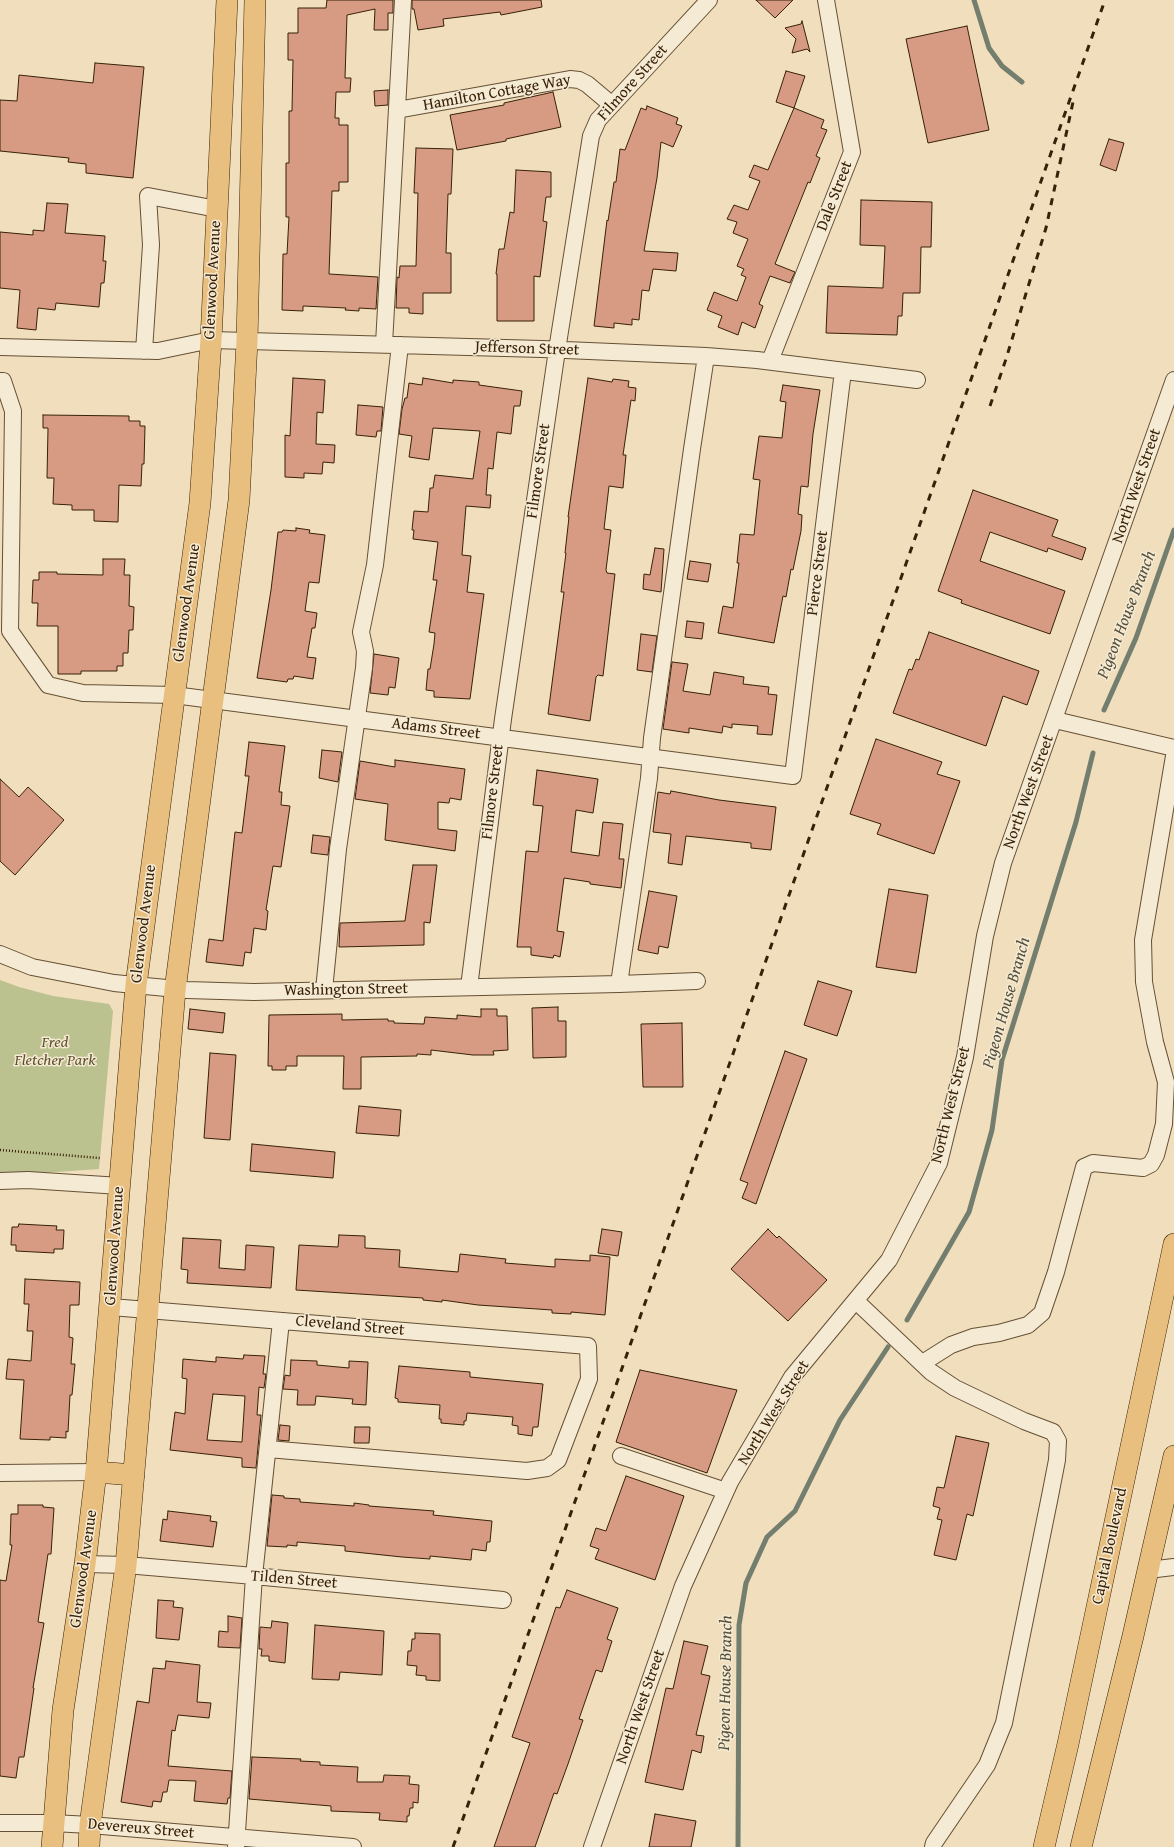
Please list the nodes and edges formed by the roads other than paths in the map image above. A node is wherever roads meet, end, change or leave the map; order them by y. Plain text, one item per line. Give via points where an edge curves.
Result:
1 (227, 0) edge
2 (255, 0) edge
3 (403, 0) edge
4 (709, 0) edge
5 (826, 0) edge
6 (612, 105) junction
7 (397, 110) junction
8 (217, 209) junction
9 (211, 340) junction
10 (247, 341) junction
11 (384, 344) junction
12 (400, 345) junction
13 (0, 347) edge
14 (557, 350) junction
15 (144, 351) junction
16 (706, 356) junction
17 (770, 362) junction
18 (843, 370) junction
19 (916, 380) dead end
20 (1174, 380) edge
21 (0, 381) edge
22 (174, 695) junction
23 (212, 701) junction
24 (355, 720) junction
25 (1055, 720) junction
26 (501, 737) junction
27 (1174, 748) edge
28 (650, 756) junction
29 (1174, 756) edge
30 (793, 776) joint
31 (0, 954) edge
32 (697, 981) dead end
33 (619, 984) junction
34 (136, 985) junction
35 (469, 987) junction
36 (175, 990) junction
37 (324, 990) junction
38 (0, 1181) edge
39 (120, 1186) junction
40 (1174, 1244) edge
41 (856, 1301) junction
42 (111, 1308) junction
43 (148, 1310) junction
44 (281, 1321) junction
45 (924, 1362) junction
46 (268, 1449) junction
47 (621, 1456) dead end
48 (1174, 1456) edge
49 (0, 1472) edge
50 (96, 1472) junction
51 (134, 1475) junction
52 (726, 1491) junction
53 (85, 1564) junction
54 (126, 1565) junction
55 (1174, 1567) edge
56 (1148, 1570) junction
57 (254, 1576) junction
58 (503, 1600) dead end
59 (1117, 1702) junction
60 (53, 1822) junction
61 (0, 1823) edge
62 (90, 1825) junction
63 (236, 1842) edge
64 (52, 1847) edge
65 (89, 1847) edge
66 (353, 1847) edge
67 (592, 1847) edge
68 (933, 1847) edge
69 (1044, 1847) edge
70 (1081, 1847) edge
71 (1096, 1847) edge

1 - 8 main road, Glenwood Avenue
2 - 10 main road
3 - 7 street
4 - 6 street, Filmore Street
5 - 17 street, Dale Street via 852,152
6 - 7 street, Hamilton Cottage Way via 587,84 570,79
6 - 14 street, Filmore Street via 598,120 591,136
7 - 11 street
8 - 9 main road, Glenwood Avenue
8 - 15 street via 148,196 152,245
9 - 10 street, Jefferson Street
9 - 15 street, Jefferson Street via 158,351
9 - 22 main road, Glenwood Avenue via 200,503
10 - 11 street, Jefferson Street
10 - 23 main road via 239,500
11 - 12 street, Jefferson Street
12 - 14 street, Jefferson Street
12 - 24 street via 375,565 361,632 365,651
13 - 15 street, Jefferson Street
14 - 16 street, Jefferson Street
14 - 26 street, Filmore Street
16 - 17 street, Jefferson Street
16 - 28 street
17 - 18 street, Jefferson Street
18 - 19 street, Jefferson Street
18 - 30 street, Pierce Street
20 - 25 street, North West Street
21 - 22 street, Adams Street via 3,381 13,411 10,631 48,685 83,693
22 - 23 street, Adams Street
22 - 34 main road, Glenwood Avenue
23 - 24 street, Adams Street
23 - 36 main road
24 - 26 street, Adams Street
24 - 37 street via 338,849
25 - 27 street
25 - 41 street, North West Street via 1003,863 985,936 965,1057 939,1163 889,1260
26 - 28 street, Adams Street
26 - 35 street, Filmore Street
28 - 30 street, Adams Street
28 - 33 street
29 - 45 street via 1143,940 1144,982 1155,1042 1166,1082 1164,1124 1156,1155 1151,1164 1143,1168 1092,1162 1084,1167 1056,1272 1042,1313 1028,1325 999,1333 973,1336 951,1345
31 - 34 street, Washington Street via 32,967
32 - 33 street, Washington Street
33 - 35 street, Washington Street
34 - 36 street, Washington Street
34 - 39 main road, Glenwood Avenue
35 - 37 street, Washington Street
36 - 37 street, Washington Street
36 - 43 main road
38 - 39 street via 28,1180
39 - 42 main road, Glenwood Avenue
40 - 69 main road, Capital Boulevard
41 - 45 street
41 - 52 street, North West Street via 792,1377
42 - 43 street, Cleveland Street
42 - 50 main road, Glenwood Avenue
43 - 44 street, Cleveland Street
43 - 51 main road
44 - 46 street
44 - 46 street, Cleveland Street via 588,1346 589,1379 558,1460 547,1468 527,1470
45 - 68 street via 931,1372 955,1388 1024,1421 1054,1432 1058,1442 1057,1460 1004,1723 987,1765
46 - 57 street
47 - 52 street
48 - 56 main road
49 - 50 street
50 - 51 main road
50 - 53 main road, Glenwood Avenue
51 - 54 main road
52 - 67 street, North West Street via 684,1586
53 - 54 street, Tilden Street
53 - 60 main road, Glenwood Avenue via 64,1710
54 - 57 street, Tilden Street
54 - 62 main road
55 - 56 street
56 - 59 main road
57 - 58 street, Tilden Street
57 - 63 street
59 - 70 main road
59 - 71 main road via 1111,1726
60 - 61 street, Devereux Street
60 - 62 street, Devereux Street
60 - 64 main road, Glenwood Avenue
62 - 63 street, Devereux Street
62 - 65 main road
63 - 66 street, Devereux Street

